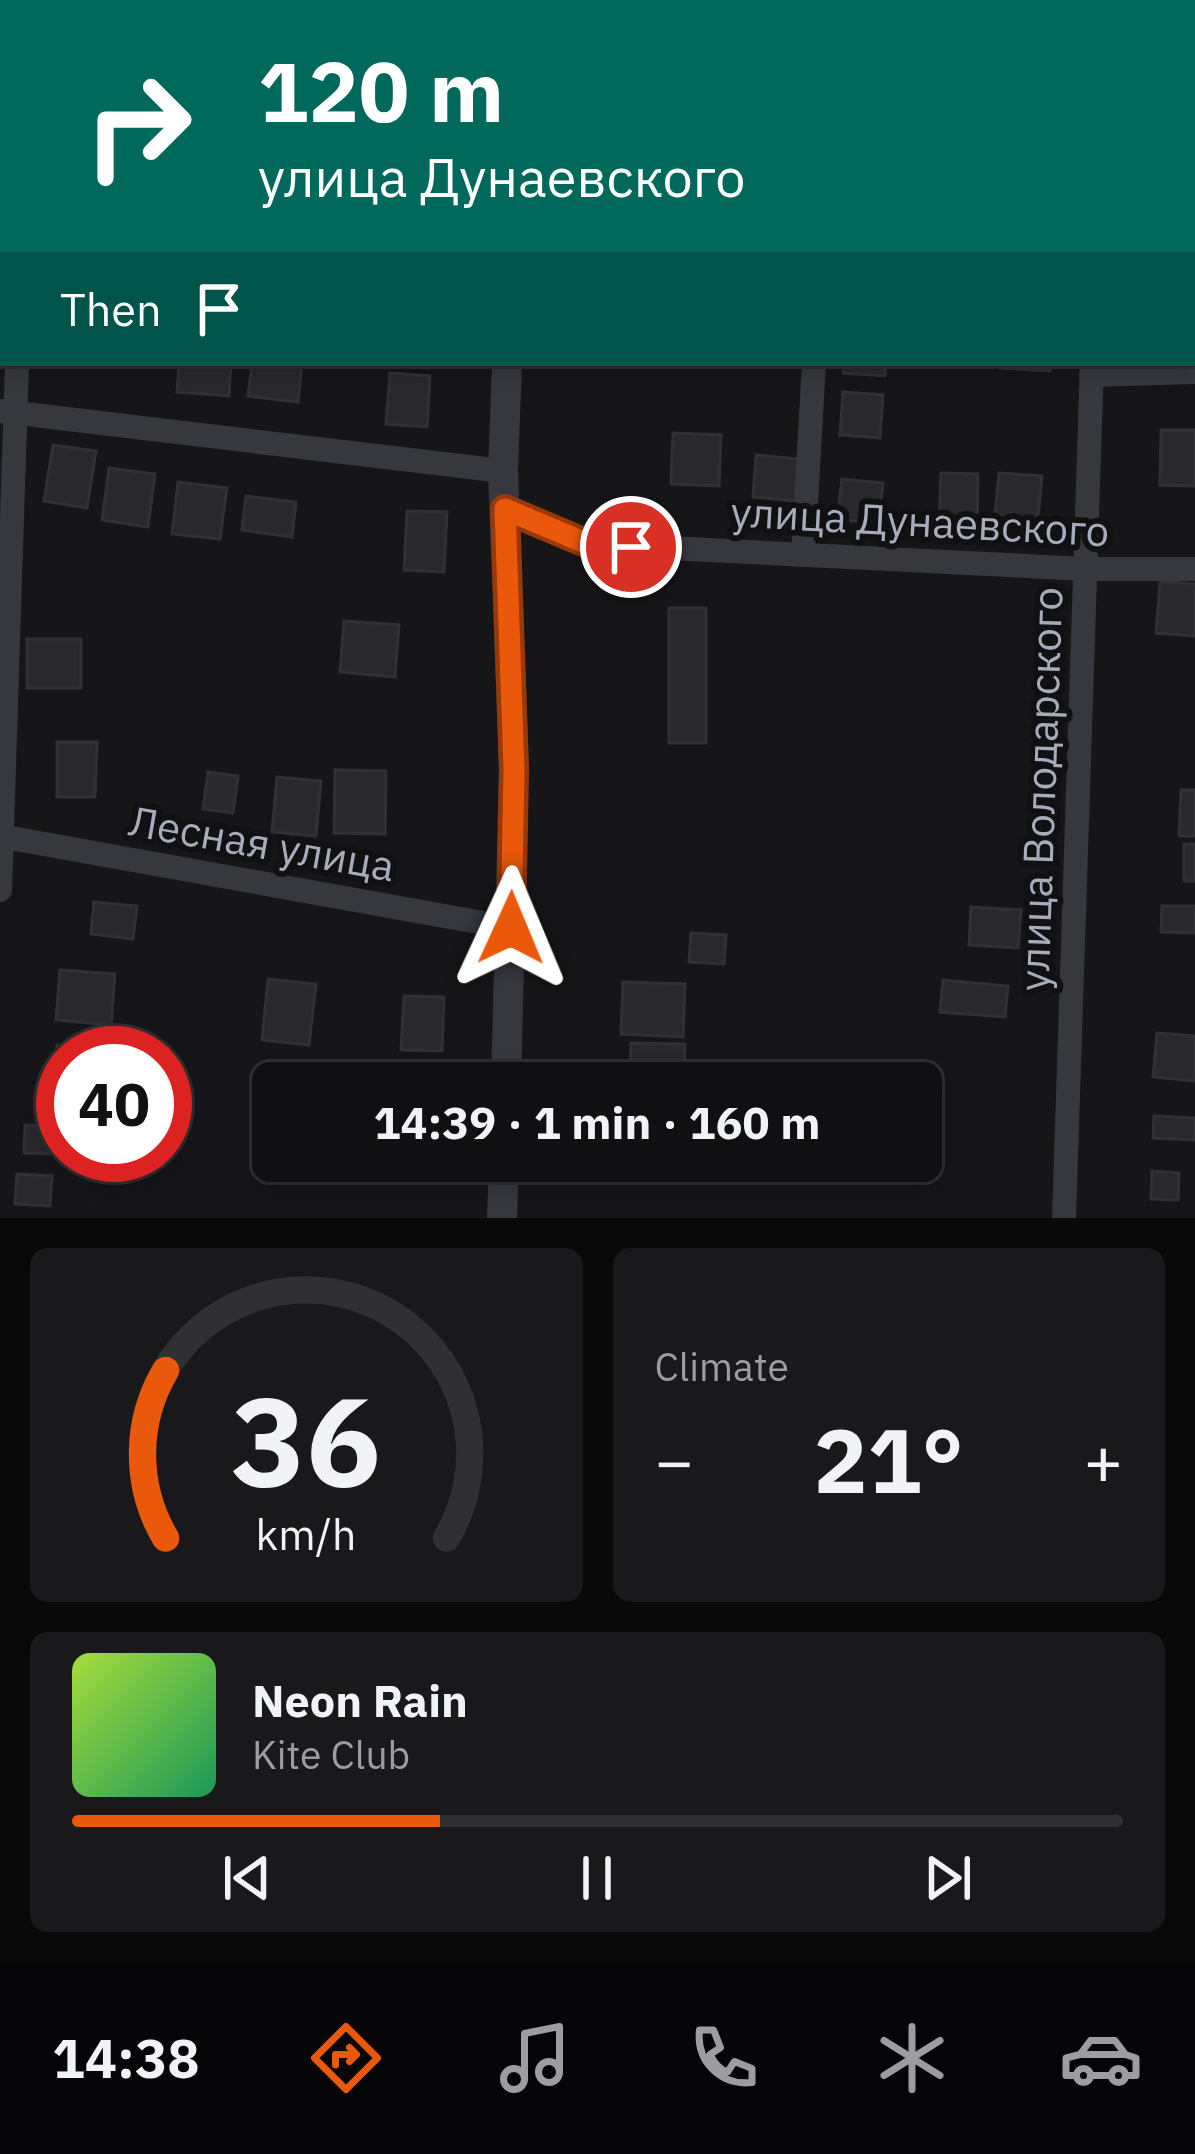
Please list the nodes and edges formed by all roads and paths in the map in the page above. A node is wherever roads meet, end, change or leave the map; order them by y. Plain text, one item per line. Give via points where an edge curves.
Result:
1 (15, 366) edge
2 (507, 366) edge
3 (814, 366) edge
4 (1092, 369) edge
5 (1195, 372) edge
6 (7, 412) edge
7 (503, 471) junction
8 (505, 509) junction
9 (803, 555) junction
10 (1087, 569) junction
11 (1195, 569) edge
12 (1, 836) edge
13 (0, 890) edge
14 (511, 928) junction
15 (507, 1062) edge
16 (503, 1182) edge
17 (502, 1218) edge
18 (1064, 1218) edge

1 - 6 street
2 - 7 street
3 - 9 street
4 - 5 street
4 - 10 street, улица Володарского
6 - 7 street
6 - 12 street
7 - 8 street
8 - 9 street, улица Дунаевского via 588,544
8 - 14 street
9 - 10 street, улица Дунаевского
10 - 11 street, улица Дунаевского
10 - 18 street, улица Володарского
12 - 13 street
12 - 14 street, Лесная улица
14 - 15 street
16 - 17 street

